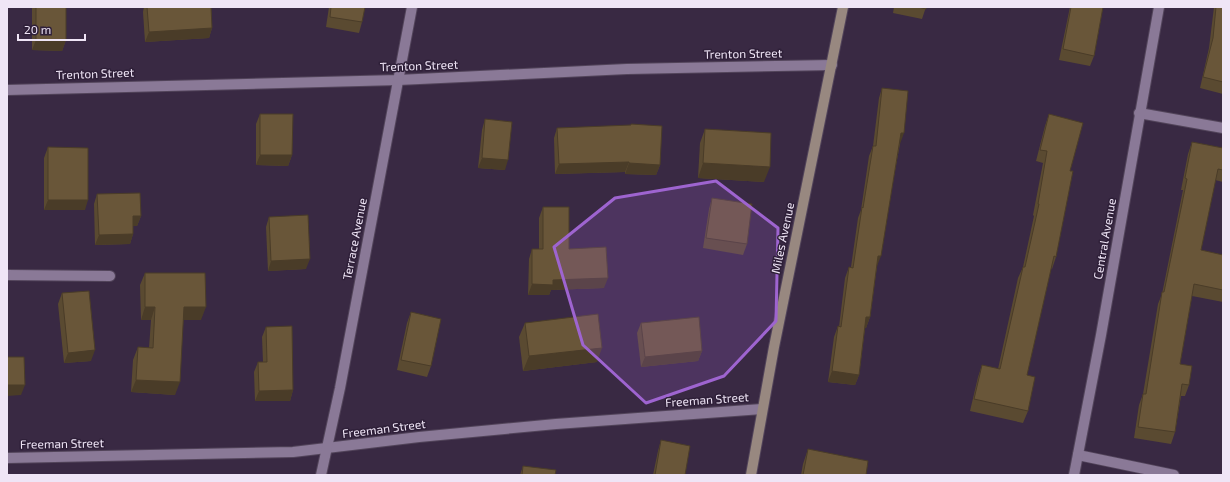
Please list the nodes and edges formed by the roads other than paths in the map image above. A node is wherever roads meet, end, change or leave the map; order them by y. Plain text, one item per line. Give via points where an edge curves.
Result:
1 (412, 7) edge
2 (843, 7) edge
3 (1159, 7) edge
4 (832, 65) junction
5 (398, 80) junction
6 (7, 90) edge
7 (1139, 113) junction
8 (1223, 128) edge
9 (7, 274) edge
10 (110, 276) dead end
11 (762, 409) junction
12 (326, 449) junction
13 (1078, 455) junction
14 (7, 458) edge
15 (321, 475) edge
16 (750, 475) edge
17 (1074, 475) edge
18 (1174, 475) edge

1 - 5 street, Terrace Avenue
2 - 4 street, Miles Avenue
3 - 7 street, Central Avenue
4 - 5 street, Trenton Street via 628,69
4 - 11 street, Miles Avenue
5 - 6 street, Trenton Street
5 - 12 street, Terrace Avenue via 340,388
7 - 8 street
7 - 13 street, Central Avenue
9 - 10 street
11 - 12 street, Freeman Street via 556,424
11 - 16 street, Miles Avenue
12 - 14 street, Freeman Street via 293,452
12 - 15 street, Terrace Avenue
13 - 17 street, Central Avenue
13 - 18 street

